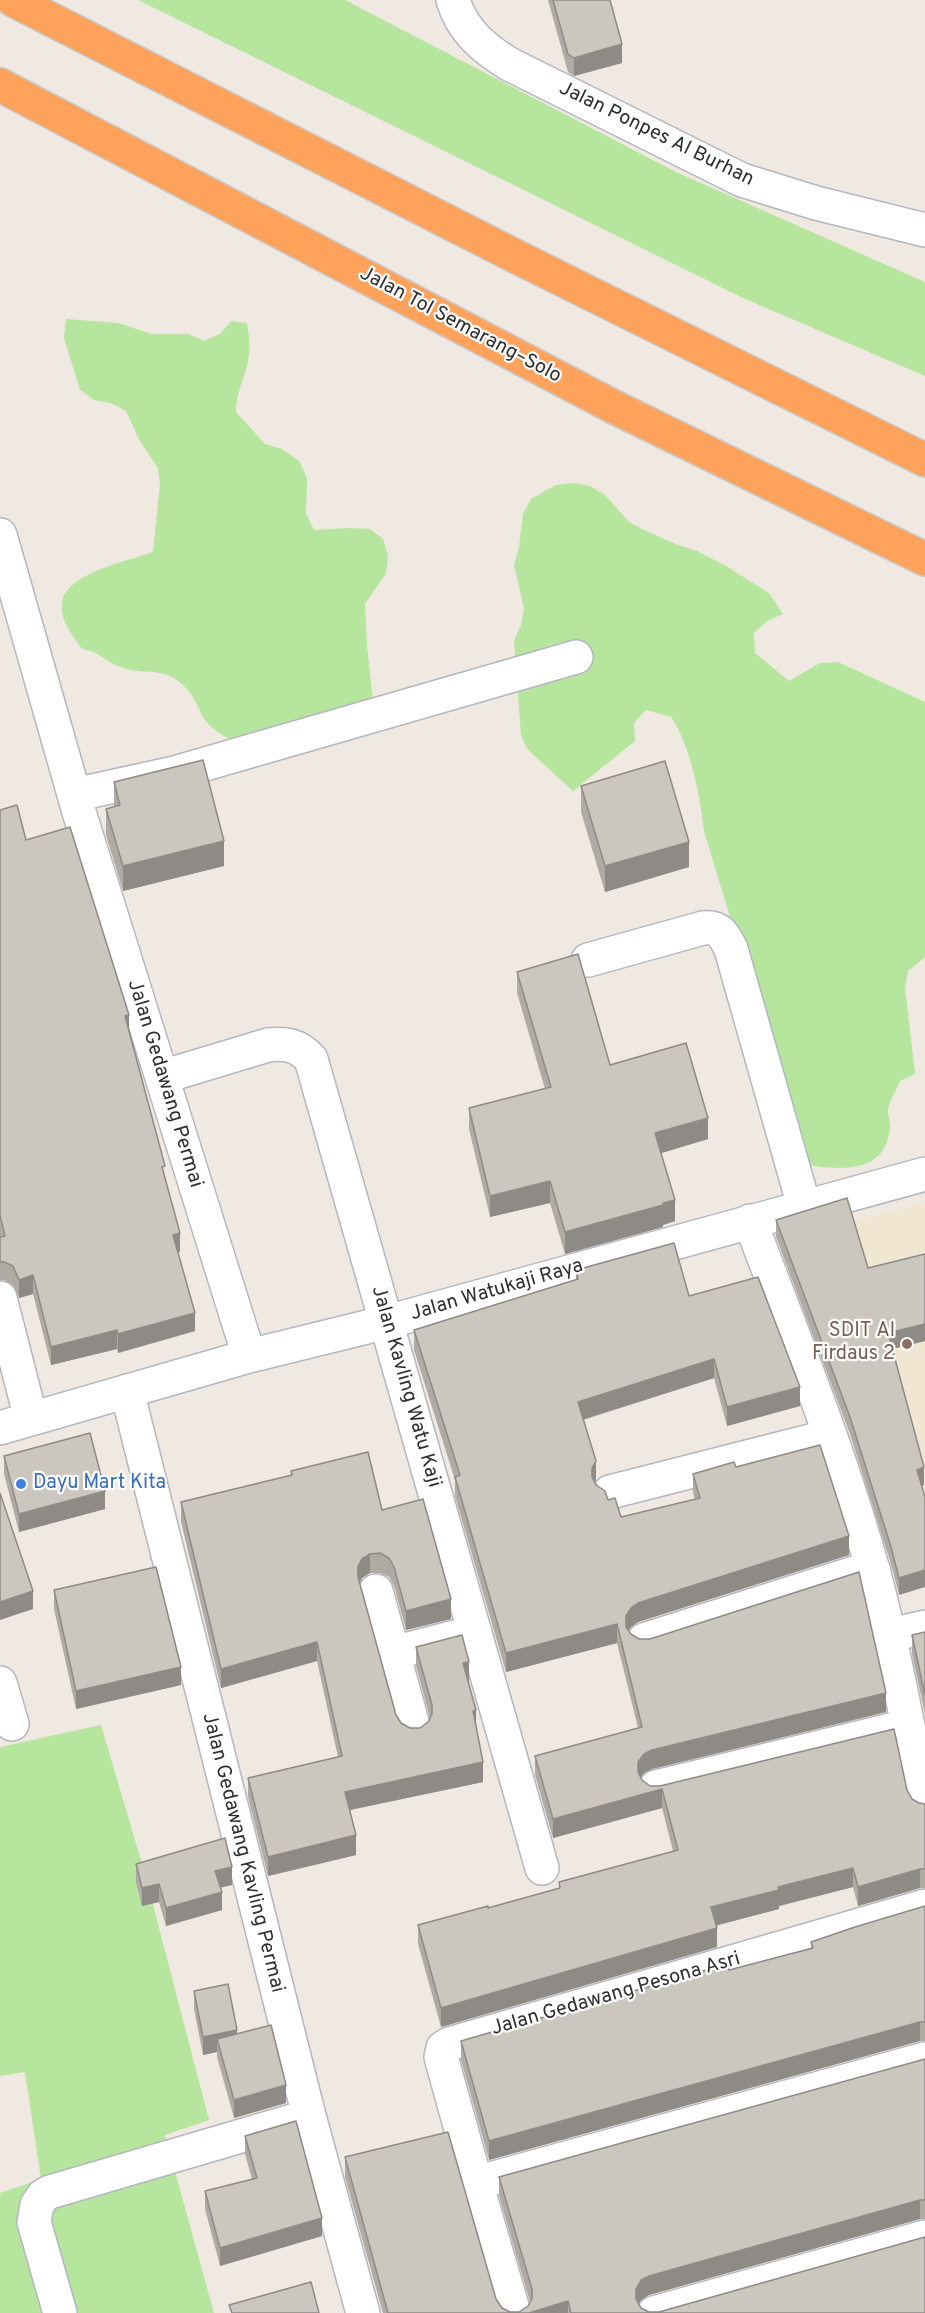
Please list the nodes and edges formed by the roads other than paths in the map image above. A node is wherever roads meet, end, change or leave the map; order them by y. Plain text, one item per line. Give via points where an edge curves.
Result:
1 (13, 0) edge
2 (453, 0) edge
3 (0, 85) edge
4 (925, 231) edge
5 (925, 460) edge
6 (0, 535) edge
7 (925, 559) edge
8 (576, 657) dead end
9 (77, 803) junction
10 (588, 960) dead end
11 (162, 1077) junction
12 (925, 1174) edge
13 (804, 1206) junction
14 (750, 1221) junction
15 (0, 1298) edge
16 (387, 1322) junction
17 (249, 1356) junction
18 (127, 1391) junction
19 (31, 1419) junction
20 (0, 1428) edge
21 (830, 1436) junction
22 (610, 1492) dead end
23 (874, 1571) junction
24 (376, 1591) dead end
25 (925, 1627) edge
26 (475, 1632) junction
27 (891, 1635) junction
28 (644, 1640) edge
29 (393, 1653) junction
30 (0, 1683) edge
31 (12, 1724) dead end
32 (907, 1725) junction
33 (414, 1729) edge
34 (656, 1787) edge
35 (925, 1805) edge
36 (542, 1868) dead end
37 (925, 1906) edge
38 (925, 2059) edge
39 (309, 2116) junction
40 (476, 2183) junction
41 (925, 2237) edge
42 (60, 2313) edge
43 (363, 2313) edge
44 (514, 2313) edge
45 (654, 2313) edge

1 - 5 highway
2 - 4 street, Jalan Ponpes Al Burhan via 468,29 485,49 509,64 742,180
3 - 7 highway, Jalan Tol Semarang–Solo via 616,408
6 - 9 street, Jalan Gedawang Permai
8 - 9 street
9 - 11 street, Jalan Gedawang Permai
10 - 13 street via 703,928 719,930 731,950
11 - 16 street, Jalan Kavling Watu Kaji via 283,1043 295,1046 311,1059
11 - 17 street, Jalan Gedawang Permai
12 - 13 street, Jalan Watukaji Raya
13 - 14 street, Jalan Watukaji Raya
14 - 16 street, Jalan Watukaji Raya
14 - 21 street
15 - 19 street
16 - 17 street, Jalan Watukaji Raya
16 - 26 street, Jalan Kavling Watu Kaji
17 - 18 street, Jalan Watukaji Raya
18 - 19 street, Jalan Watukaji Raya
18 - 39 street, Jalan Gedawang Kavling Permai
19 - 20 street, Jalan Watukaji Raya
21 - 22 street
21 - 23 street
23 - 27 street
23 - 28 street via 870,1568
24 - 29 street
25 - 27 street
26 - 29 street
26 - 36 street, Jalan Kavling Watu Kaji
27 - 32 street
29 - 33 street
30 - 31 street
32 - 34 street
32 - 35 street
37 - 40 street, Jalan Gedawang Pesona Asri via 449,2043 441,2057
38 - 40 street
39 - 42 street via 43,2196 34,2222
39 - 43 street, Jalan Gedawang Kavling Permai
40 - 44 street, Jalan Gedawang Pesona Asri
41 - 45 street

